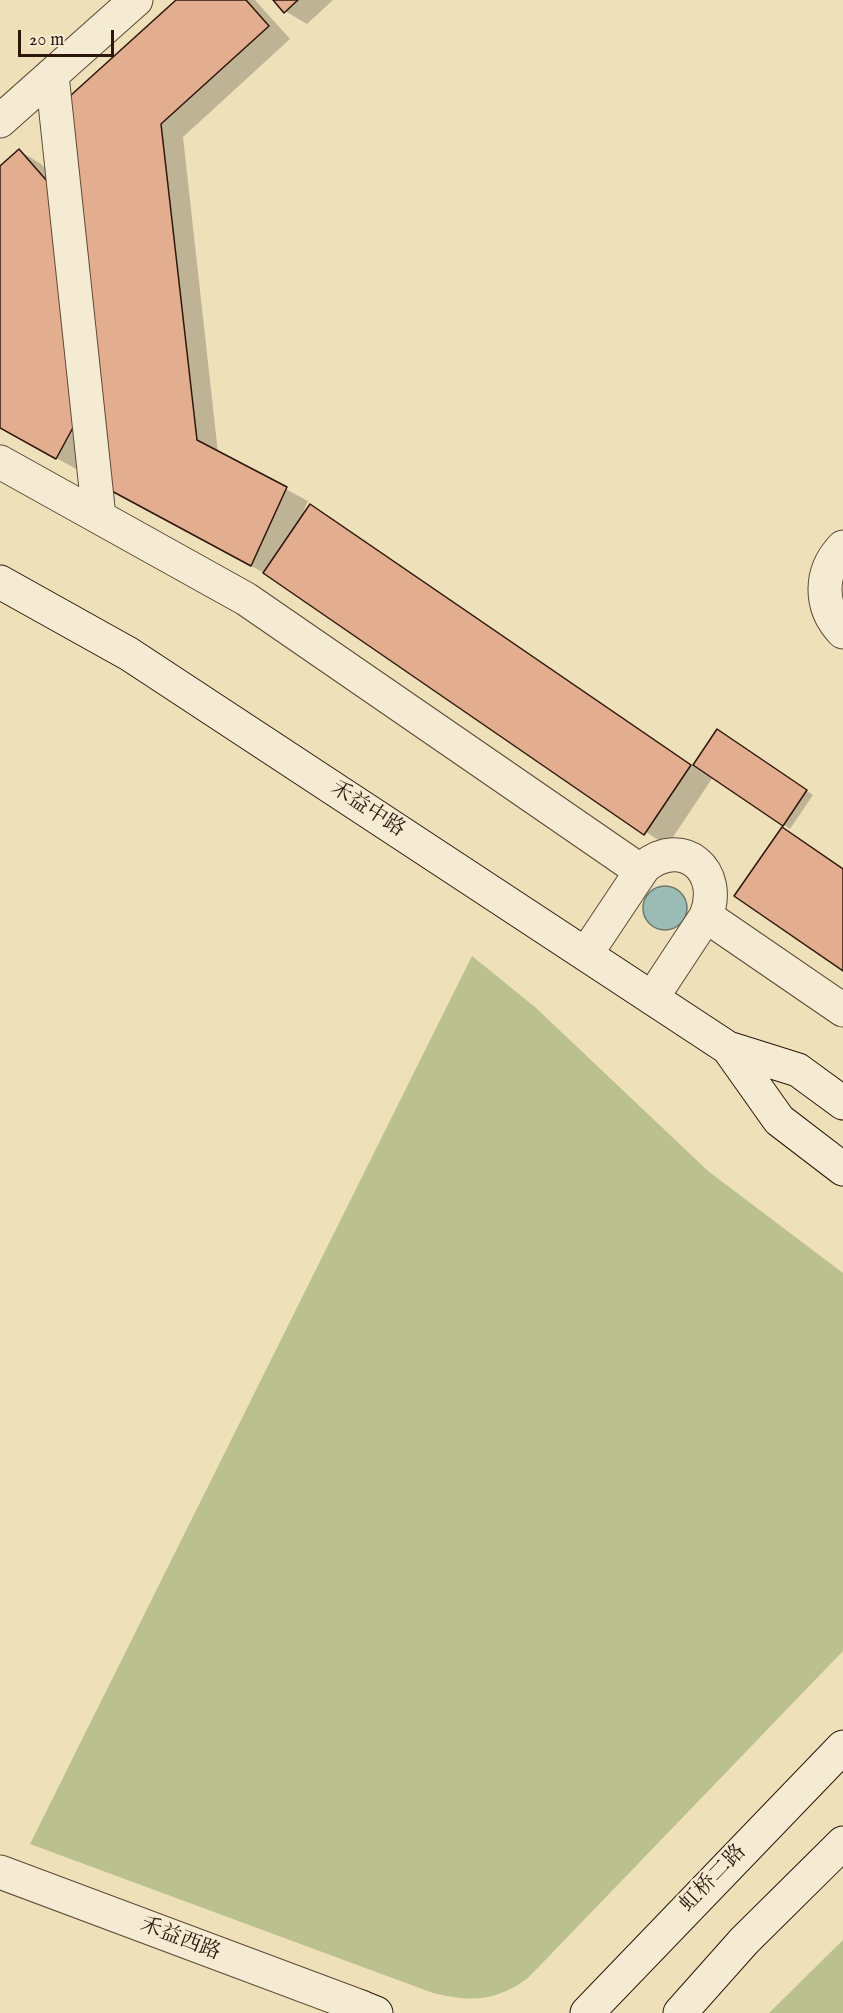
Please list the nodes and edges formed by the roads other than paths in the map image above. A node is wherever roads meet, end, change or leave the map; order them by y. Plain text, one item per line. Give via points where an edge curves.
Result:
1 (136, 0) edge
2 (52, 75) junction
3 (0, 121) edge
4 (0, 462) edge
5 (99, 517) junction
6 (843, 547) edge
7 (0, 582) edge
8 (843, 632) edge
9 (641, 871) junction
10 (706, 916) junction
11 (586, 954) junction
12 (652, 998) junction
13 (843, 1010) edge
14 (728, 1048) junction
15 (843, 1103) edge
16 (843, 1168) edge
17 (843, 1747) edge
18 (843, 1843) edge
19 (0, 1872) edge
20 (624, 1972) junction
21 (368, 2011) edge
22 (566, 2013) edge
23 (587, 2013) edge
24 (680, 2013) edge

1 - 2 street
2 - 3 street
2 - 5 street
4 - 5 street
5 - 9 street via 246,599
6 - 8 street via 827,572 824,590 827,608
7 - 11 street, 禾益中路 via 129,654
9 - 10 street via 654,859 666,855 692,859 709,878 712,891
9 - 11 street
10 - 12 street
10 - 13 street
11 - 12 street, 禾益中路
12 - 14 street, 禾益中路
14 - 15 street, 禾益中路 via 798,1070
14 - 16 street, 禾益中路 via 779,1120
17 - 20 street, 虹桥二路
18 - 24 street via 744,1941
19 - 21 street, 禾益西路
20 - 22 street via 591,2000
20 - 23 street, 虹桥二路

